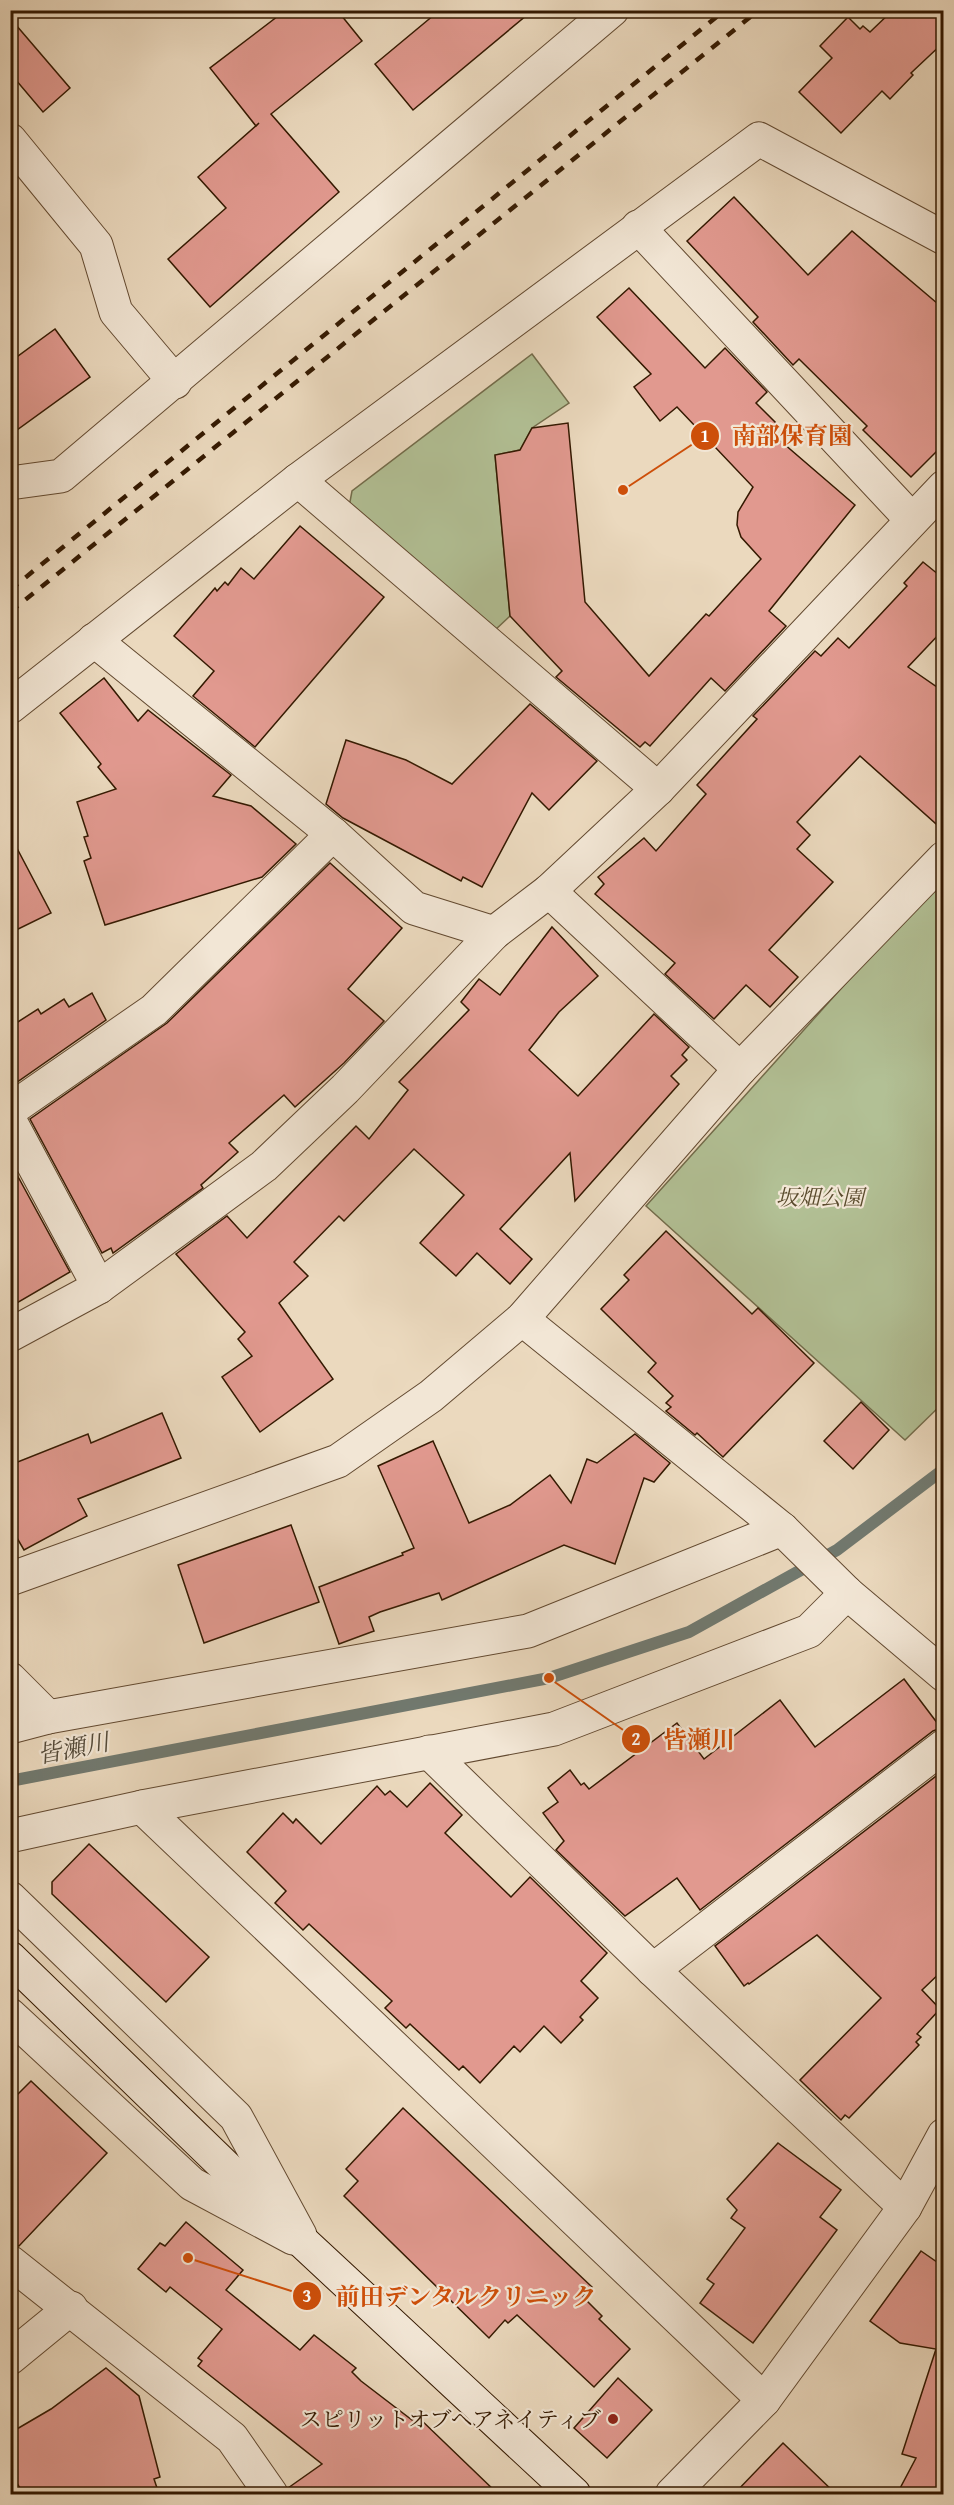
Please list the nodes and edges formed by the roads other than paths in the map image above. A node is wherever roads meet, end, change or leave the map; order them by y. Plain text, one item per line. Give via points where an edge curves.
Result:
1 (612, 10) edge
2 (10, 140) edge
3 (638, 227) junction
4 (940, 228) edge
5 (175, 382) junction
6 (298, 480) junction
7 (10, 483) edge
8 (944, 487) edge
9 (912, 520) junction
10 (94, 640) junction
11 (10, 707) edge
12 (658, 789) junction
13 (333, 834) junction
14 (940, 867) edge
15 (549, 891) junction
16 (494, 933) junction
17 (740, 1069) junction
18 (10, 1110) edge
19 (10, 1120) edge
20 (99, 1287) junction
21 (522, 1319) junction
22 (10, 1335) edge
23 (782, 1529) junction
24 (10, 1579) edge
25 (847, 1593) junction
26 (944, 1675) edge
27 (10, 1679) edge
28 (48, 1717) junction
29 (10, 1727) edge
30 (944, 1746) edge
31 (429, 1752) junction
32 (142, 1807) junction
33 (10, 1836) edge
34 (10, 1898) edge
35 (10, 1958) edge
36 (652, 1970) junction
37 (10, 2015) edge
38 (944, 2135) edge
39 (905, 2207) junction
40 (305, 2244) junction
41 (10, 2262) edge
42 (71, 2308) junction
43 (10, 2358) edge
44 (764, 2400) junction
45 (257, 2490) edge
46 (574, 2494) edge
47 (672, 2494) edge

1 - 5 street
2 - 5 street via 96,245 116,312
3 - 4 street via 759,138
3 - 6 street
3 - 9 street
5 - 7 street via 61,476
6 - 10 street
6 - 12 street
8 - 9 street
9 - 12 street
10 - 11 street
10 - 13 street
12 - 15 street
13 - 16 street via 414,908
13 - 18 street via 154,1010
14 - 17 street
15 - 16 street
15 - 17 street
16 - 20 street via 345,1089 264,1166
17 - 21 street
19 - 20 street
20 - 22 street
21 - 23 street
21 - 24 street via 432,1396 338,1461
23 - 25 street
23 - 28 street via 528,1631
25 - 26 street
25 - 31 street via 809,1631 555,1729
27 - 28 street
28 - 29 street
30 - 36 street
31 - 32 street
31 - 36 street
32 - 33 street
32 - 44 street
34 - 40 street via 236,2117
35 - 40 street
36 - 39 street
37 - 40 street via 192,2184
38 - 39 street
39 - 44 street
40 - 46 street
41 - 42 street
42 - 43 street
42 - 45 street via 231,2438
44 - 47 street

